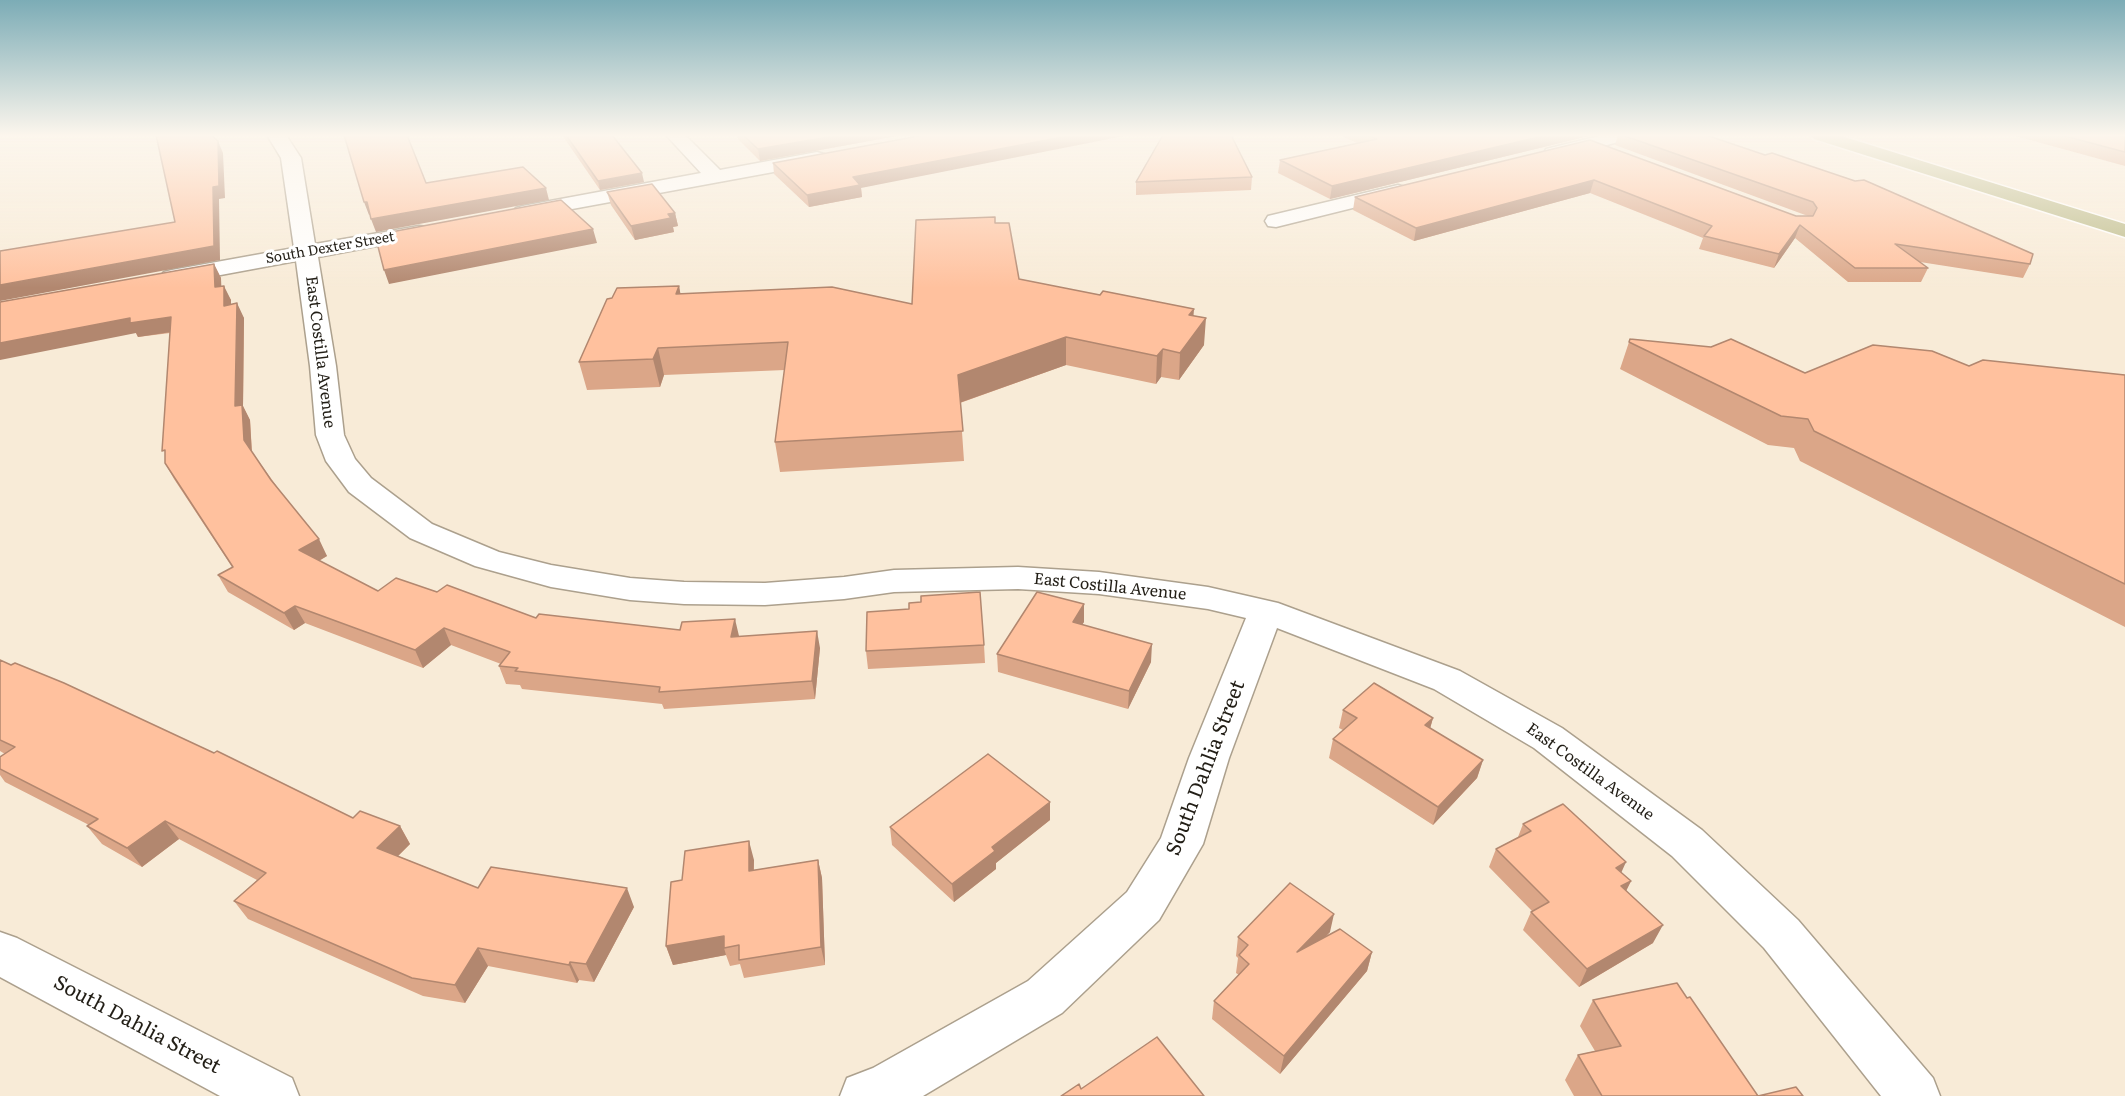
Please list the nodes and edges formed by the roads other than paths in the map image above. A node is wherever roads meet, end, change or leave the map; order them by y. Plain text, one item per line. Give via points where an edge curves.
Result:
1 (296, 186) edge
2 (667, 186) edge
3 (1982, 186) edge
4 (1415, 187) edge
5 (506, 216) edge
6 (1276, 221) dead end
7 (436, 228) edge
8 (2125, 231) edge
9 (307, 252) junction
10 (148, 282) edge
11 (1266, 612) junction
12 (0, 953) edge
13 (273, 1096) edge
14 (866, 1096) edge
15 (1914, 1096) edge

1 - 9 street, East Costilla Avenue
2 - 5 street
3 - 8 main road
4 - 6 street
7 - 9 street, South Dexter Street
9 - 10 street, South Dexter Street
9 - 11 street, East Costilla Avenue via 330,435 341,461 360,485 421,531 487,559 551,576 684,593 765,594 894,581 1018,578 1099,583 1208,598
11 - 14 street, South Dahlia Street via 1209,758 1181,844 1143,906 1045,997 886,1089
11 - 15 street, East Costilla Avenue via 1447,680 1548,738 1687,843 1781,934
12 - 13 street, South Dahlia Street

